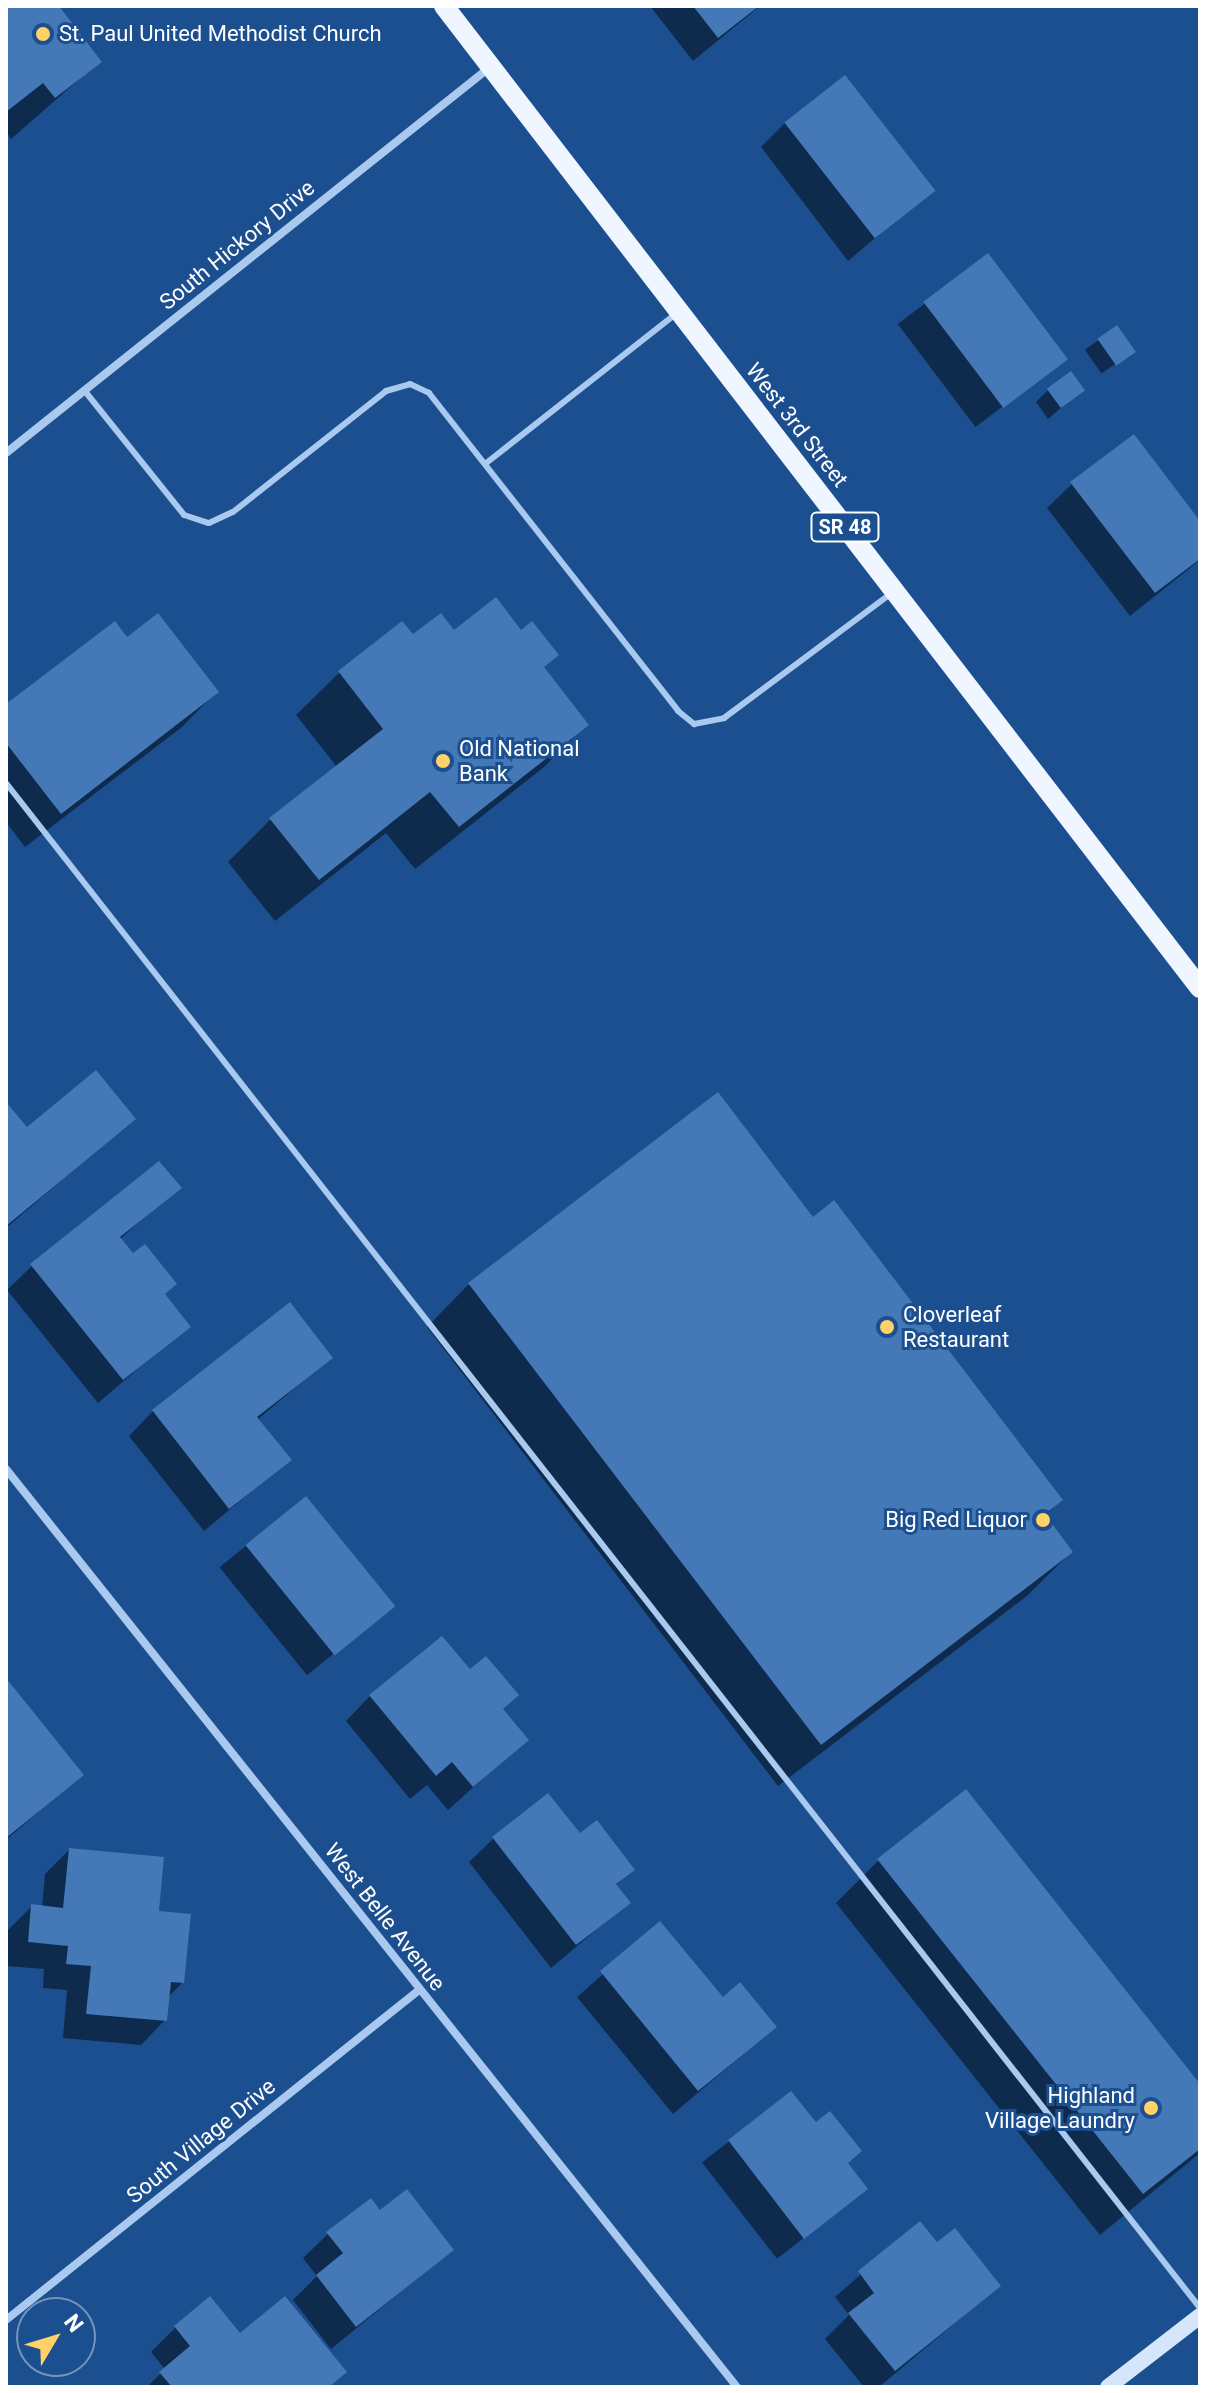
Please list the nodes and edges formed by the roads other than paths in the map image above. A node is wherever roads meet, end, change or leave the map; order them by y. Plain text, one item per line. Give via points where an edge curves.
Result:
1 (444, 6) edge
2 (490, 66) junction
3 (679, 311) junction
4 (84, 390) junction
5 (6, 453) edge
6 (485, 464) junction
7 (894, 591) junction
8 (6, 783) edge
9 (1200, 988) edge
10 (6, 1469) edge
11 (419, 1990) junction
12 (1200, 2308) edge
13 (1200, 2316) edge
14 (6, 2320) edge
15 (737, 2387) edge
16 (1108, 2387) edge

1 - 2 main road, West 3rd Street / SR 48
2 - 3 main road, West 3rd Street / SR 48
2 - 4 street, South Hickory Drive
3 - 6 lane
3 - 7 main road, West 3rd Street / SR 48
4 - 5 street, South Hickory Drive
4 - 6 lane via 184,515 209,523 233,512 386,391 410,384 429,393
6 - 7 lane via 678,711 694,724 724,718
7 - 9 main road, West 3rd Street / SR 48
8 - 12 lane
10 - 11 street, West Belle Avenue
11 - 14 street, South Village Drive
11 - 15 street, West Belle Avenue
13 - 16 main road

